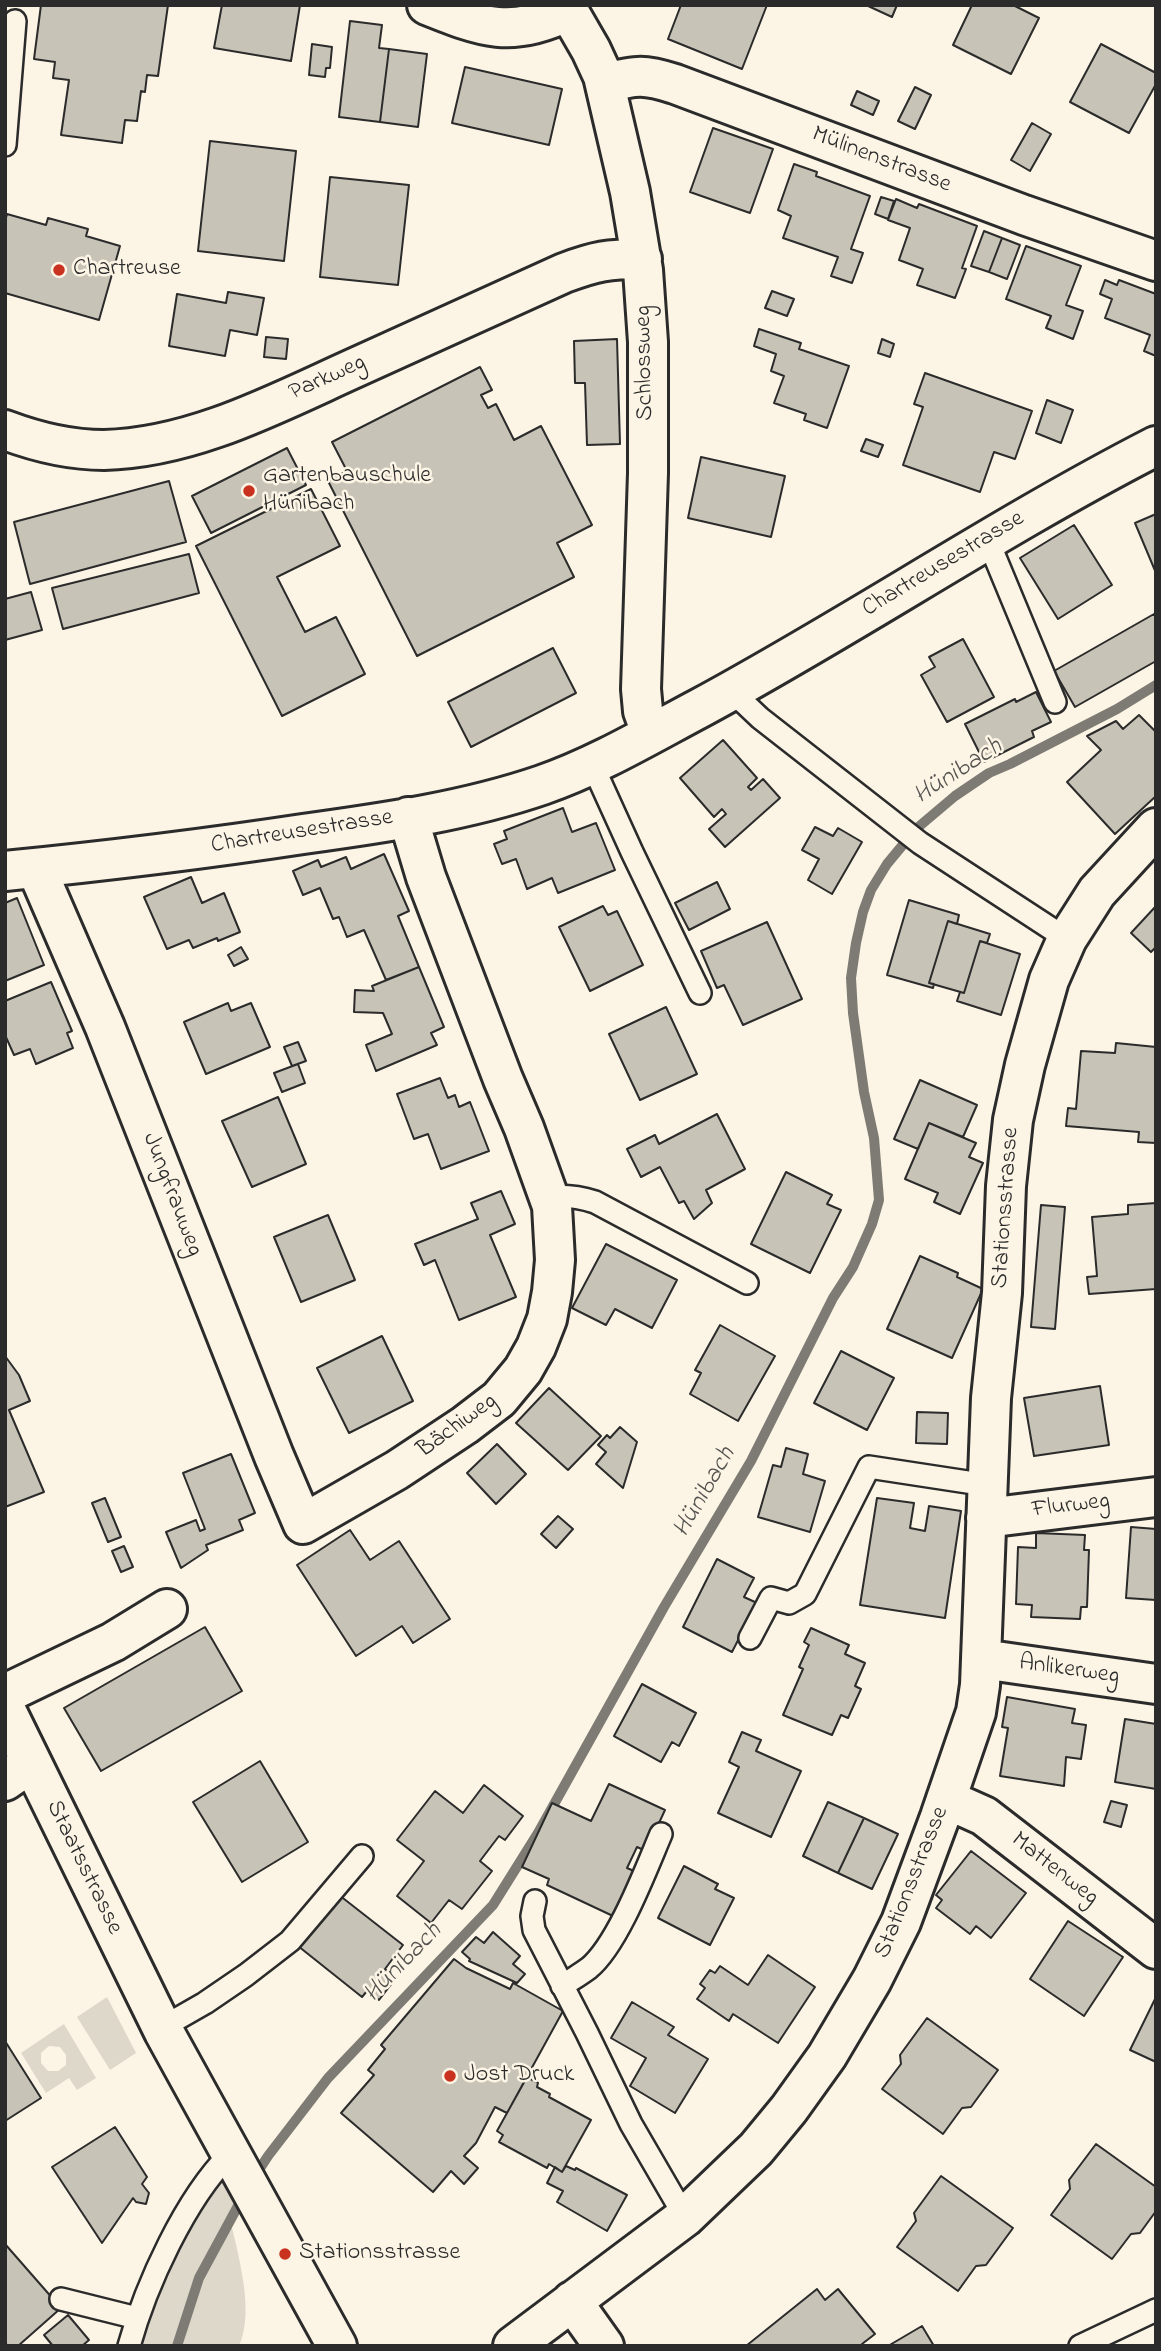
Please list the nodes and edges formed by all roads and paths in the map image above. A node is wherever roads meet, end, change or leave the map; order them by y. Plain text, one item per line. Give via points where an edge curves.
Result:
1 (427, 5) edge
2 (566, 8) edge
3 (15, 21) dead end
4 (605, 83) junction
5 (5, 145) edge
6 (642, 259) junction
7 (1156, 261) edge
8 (5, 430) edge
9 (1156, 446) edge
10 (987, 538) junction
11 (735, 688) junction
12 (1055, 702) dead end
13 (651, 733) junction
14 (592, 764) junction
15 (408, 817) junction
16 (1156, 828) edge
17 (21, 870) edge
18 (1067, 939) junction
19 (700, 993) dead end
20 (549, 1197) junction
21 (747, 1283) dead end
22 (1156, 1497) edge
23 (987, 1501) junction
24 (303, 1524) joint
25 (167, 1609) dead end
26 (750, 1638) dead end
27 (982, 1659) junction
28 (1156, 1684) edge
29 (5, 1694) edge
30 (5, 1708) edge
31 (18, 1772) edge
32 (946, 1799) junction
33 (661, 1834) dead end
34 (362, 1856) dead end
35 (535, 1901) dead end
36 (1156, 1949) edge
37 (562, 1986) junction
38 (163, 2027) junction
39 (234, 2162) junction
40 (685, 2217) junction
41 (61, 2299) dead end
42 (572, 2301) junction
43 (1156, 2311) edge
44 (137, 2318) junction
45 (129, 2346) edge
46 (337, 2346) edge
47 (513, 2346) edge
48 (604, 2346) edge
49 (1080, 2346) edge

1 - 2 street via 476,24 505,29 554,18
2 - 4 street, Schlossweg
3 - 5 lane
4 - 6 street, Schlossweg
4 - 7 street, Mülinenstrasse via 637,75 676,84
6 - 8 street, Parkweg via 595,261 290,397 163,443 105,450 72,448
6 - 13 street, Schlossweg via 648,342 648,473 641,689
9 - 10 street, Chartreusestrasse
10 - 11 street, Chartreusestrasse
10 - 12 lane
11 - 13 street, Chartreusestrasse
11 - 18 lane via 760,718 896,825
13 - 14 street, Chartreusestrasse
14 - 15 street, Chartreusestrasse via 485,802
14 - 19 lane
15 - 17 street, Chartreusestrasse
15 - 20 street, Bächiweg via 426,877
16 - 18 street, Stationsstrasse via 1097,892
17 - 24 street, Jungfrauweg via 106,1027
18 - 23 street, Stationsstrasse via 1049,980 1013,1120
20 - 21 lane via 563,1195 595,1202
20 - 24 street, Bächiweg via 555,1260 552,1292 547,1319 523,1370 499,1399 465,1425
22 - 23 street, Flurweg
23 - 26 lane via 869,1467 805,1594 789,1603 771,1598
23 - 27 street, Stationsstrasse
25 - 29 street via 113,1642
27 - 28 street, Anlikerweg
27 - 32 street, Stationsstrasse via 976,1712
30 - 31 street, Staatsstrasse
31 - 38 street, Staatsstrasse
32 - 36 street, Mattenweg via 984,1816
32 - 40 street, Stationsstrasse via 901,1922 827,2056 756,2149
33 - 37 lane via 606,1947 591,1967
34 - 38 lane via 290,1941 205,2003
35 - 37 lane via 534,1930
37 - 40 lane via 631,2124
38 - 39 street, Staatsstrasse
39 - 44 lane via 215,2169 186,2215 157,2267
39 - 46 street, Staatsstrasse
40 - 42 street, Stationsstrasse
41 - 44 lane
42 - 47 street, Stationsstrasse
42 - 48 street
43 - 49 lane
44 - 45 lane

